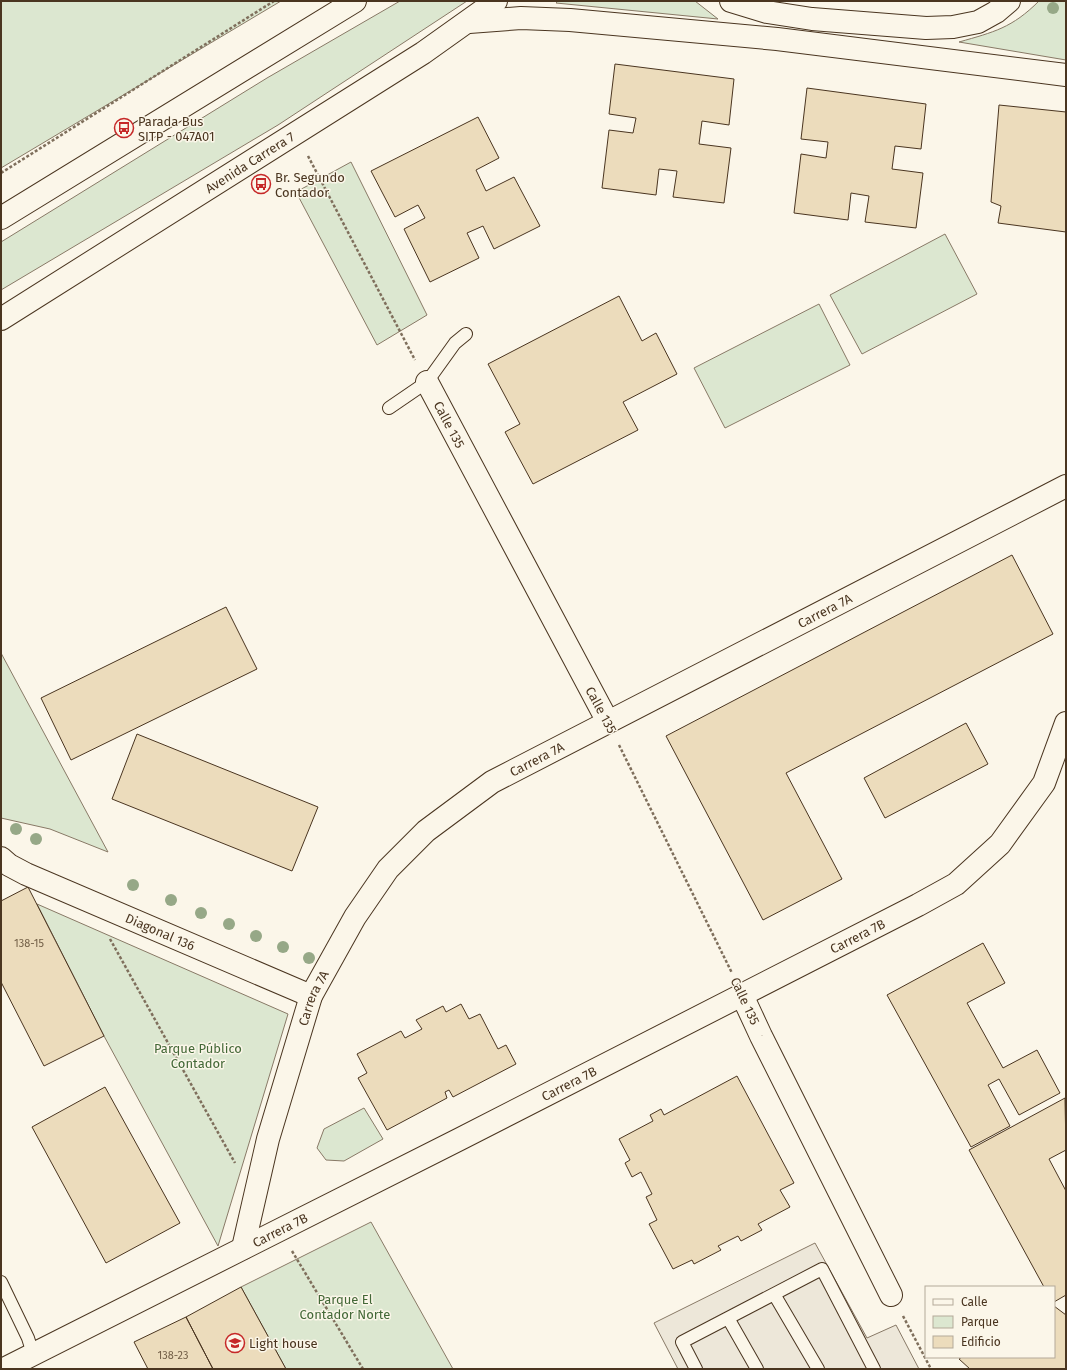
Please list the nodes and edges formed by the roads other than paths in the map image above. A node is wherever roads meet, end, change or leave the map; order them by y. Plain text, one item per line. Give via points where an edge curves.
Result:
1 (355, 1) edge
2 (496, 1) edge
3 (731, 1) edge
4 (1009, 1) edge
5 (469, 22) junction
6 (1066, 75) edge
7 (1, 218) edge
8 (1, 319) edge
9 (466, 334) dead end
10 (426, 382) junction
11 (390, 408) dead end
12 (1066, 486) edge
13 (608, 722) junction
14 (1066, 723) edge
15 (4, 864) edge
16 (742, 995) junction
17 (311, 996) junction
18 (243, 1248) junction
19 (1, 1282) edge
20 (774, 1294) junction
21 (891, 1295) road end
22 (728, 1318) junction
23 (33, 1354) junction
24 (4, 1369) edge
25 (696, 1369) edge
26 (757, 1369) edge
27 (818, 1369) edge
28 (874, 1369) edge

1 - 7 street
2 - 5 street, Avenida Carrera 7
3 - 4 street via 767,12 812,19 926,28 953,27 978,22
5 - 6 street via 521,18 570,20 777,39
5 - 8 street, Avenida Carrera 7
9 - 10 lane via 455,342
10 - 11 lane
10 - 13 street, Calle 135
12 - 13 street, Carrera 7A
13 - 17 street, Carrera 7A via 492,782 426,831 384,875 355,917
14 - 16 street, Carrera 7B via 1044,783 1000,844 956,884
15 - 17 street, Diagonal 136
16 - 18 street, Carrera 7B
16 - 21 street, Calle 135
17 - 18 street, Carrera 7A via 268,1139
18 - 23 street, Carrera 7B
19 - 23 lane
20 - 22 lane
20 - 27 lane
20 - 28 lane via 822,1269
22 - 25 lane via 682,1342
22 - 26 lane
23 - 24 street, Carrera 7B

